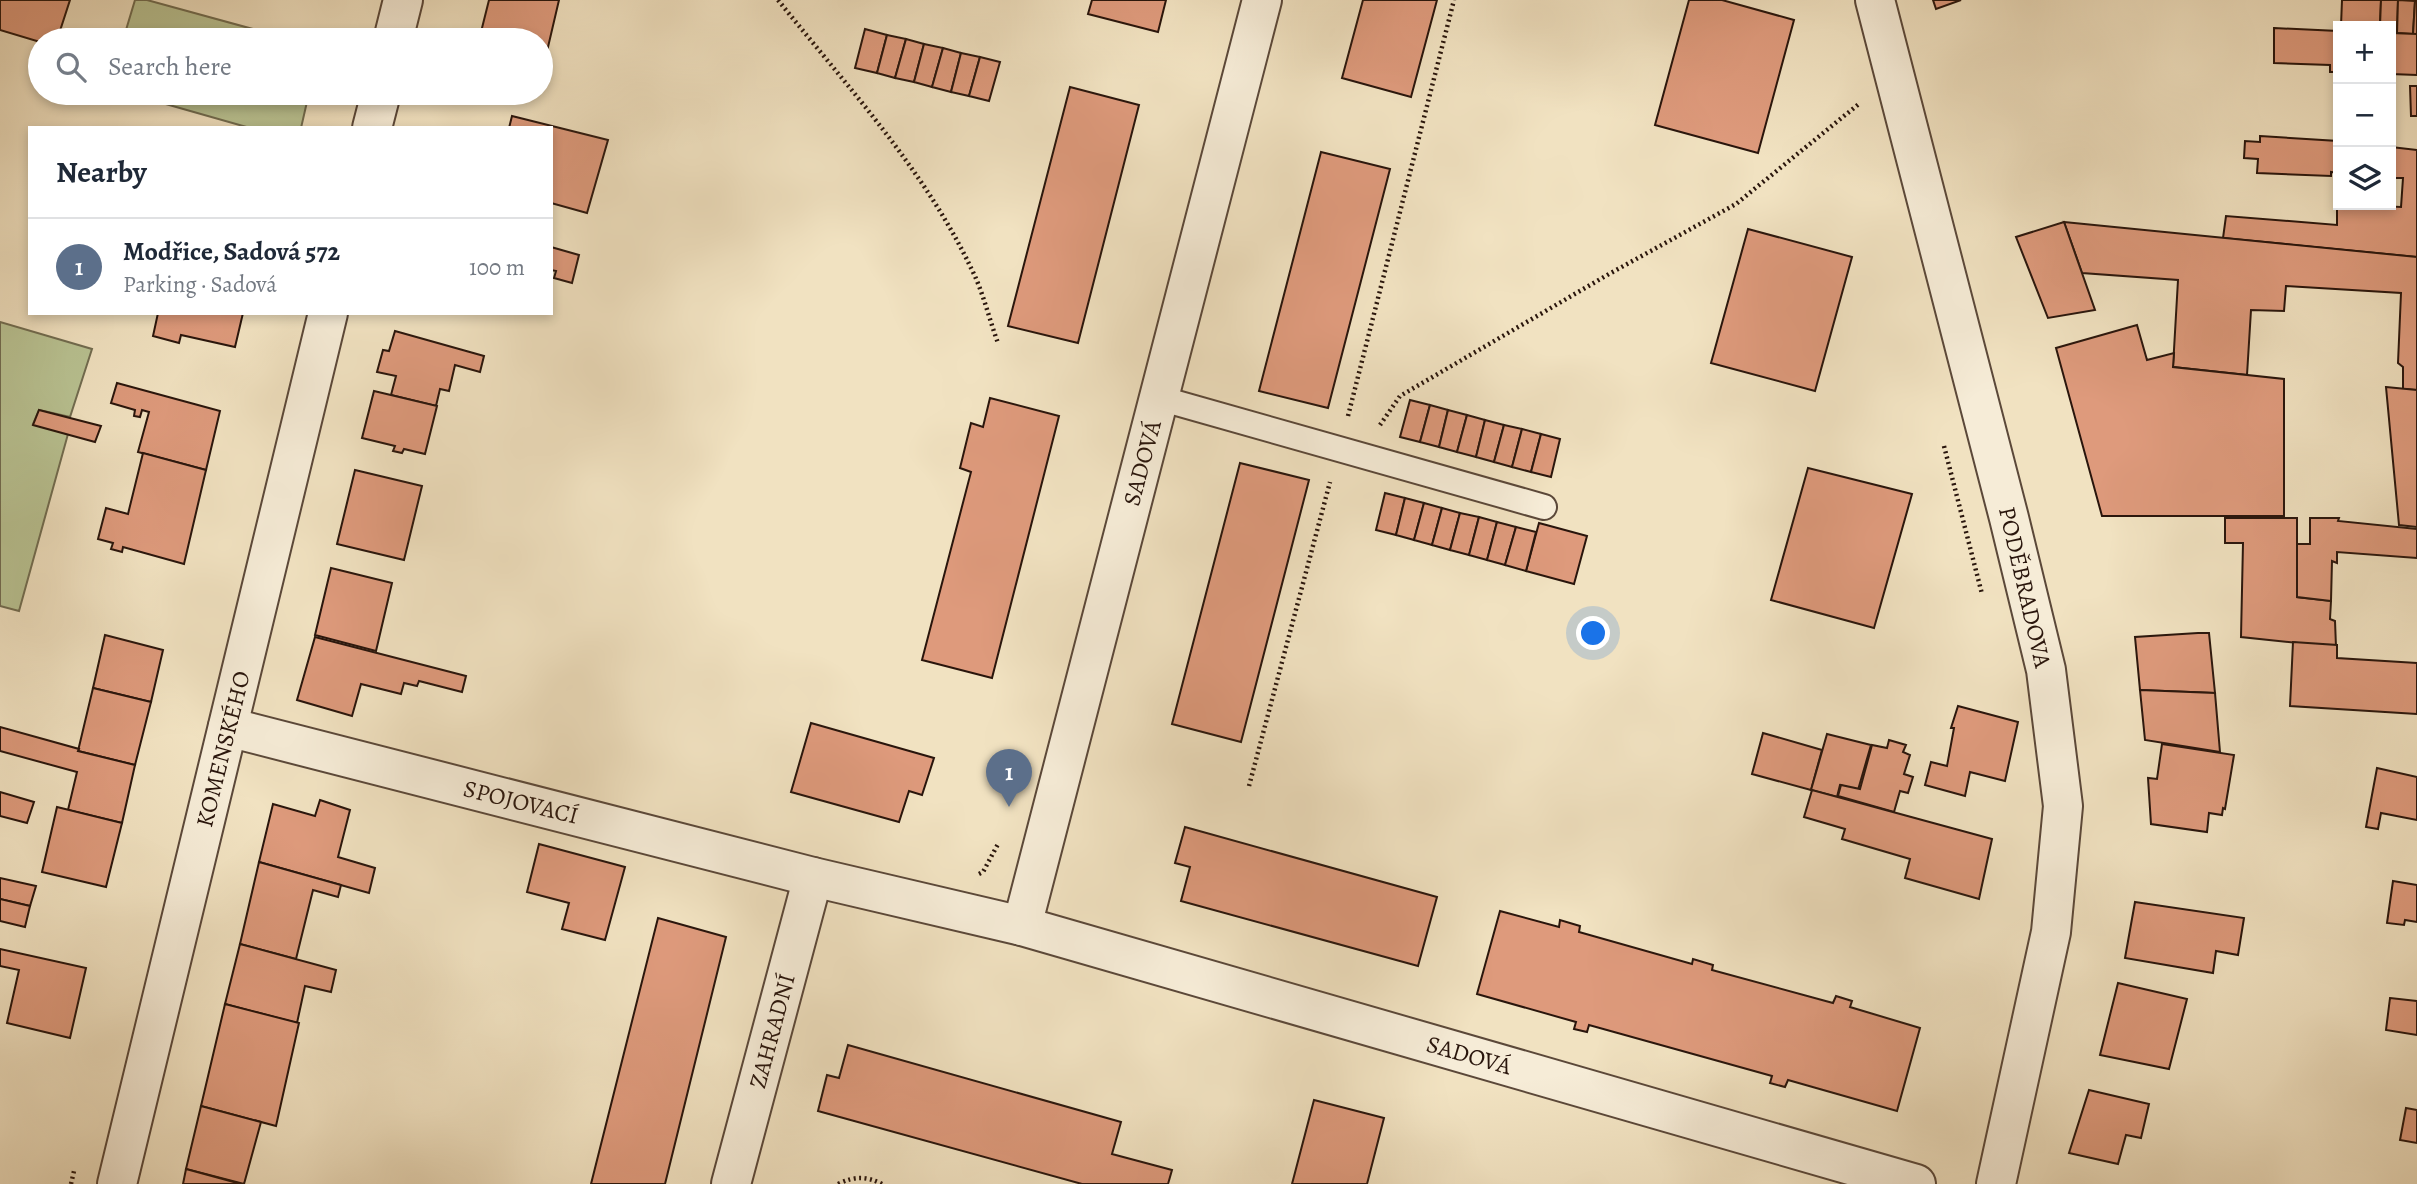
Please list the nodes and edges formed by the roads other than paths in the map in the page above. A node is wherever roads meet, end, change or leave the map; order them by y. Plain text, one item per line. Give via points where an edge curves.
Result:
1 (403, 0) edge
2 (1262, 0) edge
3 (1875, 0) edge
4 (396, 28) edge
5 (378, 105) edge
6 (373, 126) edge
7 (328, 315) edge
8 (1159, 398) junction
9 (1544, 507) dead end
10 (229, 727) junction
11 (813, 877) junction
12 (1022, 926) junction
13 (117, 1184) edge
14 (732, 1184) edge
15 (1916, 1184) edge
16 (1996, 1184) edge

1 - 4 street
2 - 8 street, SADOVÁ
3 - 16 street, PODĚBRADOVA via 2046,670 2063,806 2050,932
5 - 6 street
7 - 10 street, KOMENSKÉHO
8 - 9 lane
8 - 12 street, SADOVÁ
10 - 11 street, SPOJOVACÍ
10 - 13 street, KOMENSKÉHO
11 - 12 street, SADOVÁ
11 - 14 street, ZAHRADNÍ
12 - 15 street, SADOVÁ

